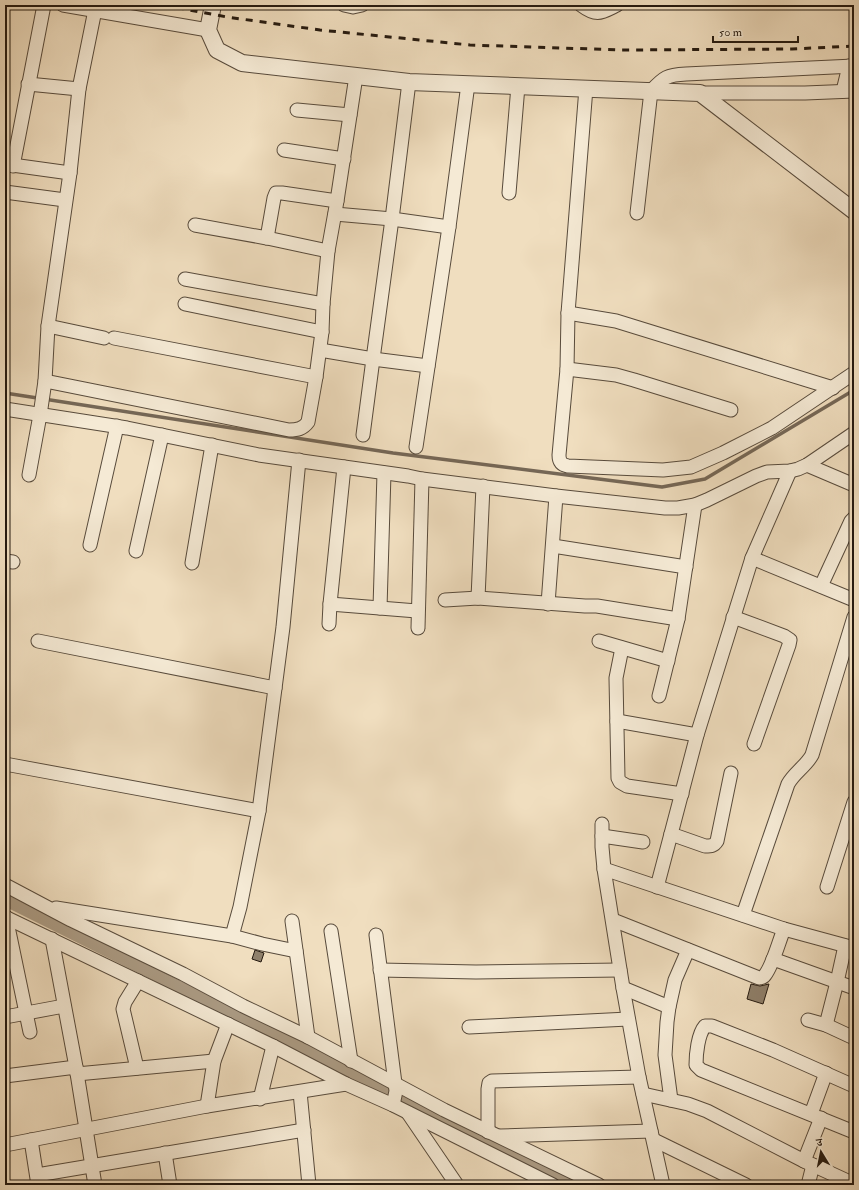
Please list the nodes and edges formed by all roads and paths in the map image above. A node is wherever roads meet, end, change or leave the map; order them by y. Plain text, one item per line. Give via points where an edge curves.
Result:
1 (44, 5) edge
2 (63, 5) edge
3 (213, 5) edge
4 (344, 5) edge
5 (362, 5) edge
6 (581, 5) edge
7 (617, 5) edge
8 (95, 10) junction
9 (208, 30) junction
10 (852, 66) edge
11 (356, 76) junction
12 (409, 82) junction
13 (28, 84) junction
14 (468, 84) junction
15 (518, 86) junction
16 (586, 88) junction
17 (79, 89) junction
18 (652, 91) junction
19 (848, 91) edge
20 (694, 93) junction
21 (297, 110) dead end
22 (350, 115) junction
23 (284, 150) dead end
24 (344, 159) junction
25 (9, 165) edge
26 (70, 173) junction
27 (5, 192) edge
28 (509, 193) dead end
29 (65, 200) junction
30 (337, 201) junction
31 (854, 210) edge
32 (637, 213) dead end
33 (334, 214) junction
34 (392, 219) junction
35 (195, 225) dead end
36 (449, 227) junction
37 (266, 238) junction
38 (328, 251) junction
39 (185, 279) dead end
40 (184, 304) dead end
41 (323, 304) junction
42 (568, 313) junction
43 (48, 326) junction
44 (322, 332) junction
45 (320, 350) junction
46 (373, 359) junction
47 (428, 366) junction
48 (567, 369) junction
49 (854, 373) edge
50 (316, 377) junction
51 (44, 381) junction
52 (833, 388) junction
53 (41, 405) junction
54 (5, 410) edge
55 (731, 410) dead end
56 (117, 426) junction
57 (854, 432) edge
58 (162, 435) junction
59 (363, 435) dead end
60 (212, 445) junction
61 (416, 447) dead end
62 (299, 460) junction
63 (807, 465) junction
64 (344, 467) junction
65 (790, 471) junction
66 (384, 473) junction
67 (29, 475) dead end
68 (422, 479) junction
69 (854, 485) edge
70 (483, 486) junction
71 (556, 496) junction
72 (695, 505) junction
73 (854, 518) edge
74 (90, 545) dead end
75 (553, 546) junction
76 (136, 551) dead end
77 (752, 558) junction
78 (192, 563) dead end
79 (686, 567) junction
80 (821, 586) junction
81 (478, 598) junction
82 (445, 600) dead end
83 (854, 600) edge
84 (330, 604) junction
85 (548, 604) junction
86 (380, 608) junction
87 (418, 612) junction
88 (733, 617) junction
89 (854, 617) edge
90 (678, 619) junction
91 (329, 624) dead end
92 (418, 628) dead end
93 (38, 641) dead end
94 (600, 641) dead end
95 (622, 648) junction
96 (668, 661) junction
97 (275, 688) junction
98 (660, 696) dead end
99 (617, 721) junction
100 (697, 735) junction
101 (754, 744) dead end
102 (5, 764) edge
103 (731, 773) dead end
104 (682, 794) junction
105 (854, 802) edge
106 (259, 811) junction
107 (850, 832) edge
108 (671, 834) junction
109 (643, 842) dead end
110 (604, 869) junction
111 (5, 885) edge
112 (657, 886) junction
113 (827, 887) dead end
114 (47, 907) junction
115 (743, 915) junction
116 (6, 917) edge
117 (613, 920) junction
118 (292, 921) dead end
119 (784, 929) junction
120 (331, 930) dead end
121 (376, 935) dead end
122 (232, 936) junction
123 (52, 939) junction
124 (850, 947) edge
125 (688, 950) junction
126 (296, 951) junction
127 (773, 959) junction
128 (380, 970) junction
129 (620, 970) junction
130 (138, 981) junction
131 (838, 982) junction
132 (623, 988) junction
133 (854, 988) edge
134 (64, 1006) junction
135 (669, 1007) junction
136 (26, 1013) junction
137 (5, 1017) edge
138 (628, 1019) junction
139 (808, 1020) dead end
140 (228, 1024) junction
141 (826, 1025) junction
142 (469, 1027) dead end
143 (30, 1032) dead end
144 (308, 1037) junction
145 (854, 1038) edge
146 (273, 1046) junction
147 (214, 1061) junction
148 (352, 1061) junction
149 (137, 1068) junction
150 (76, 1070) junction
151 (826, 1073) junction
152 (5, 1076) edge
153 (639, 1077) junction
154 (346, 1084) junction
155 (854, 1086) edge
156 (300, 1092) junction
157 (643, 1094) junction
158 (395, 1095) junction
159 (260, 1098) junction
160 (671, 1100) junction
161 (207, 1106) junction
162 (408, 1113) junction
163 (816, 1116) junction
164 (87, 1130) junction
165 (304, 1130) junction
166 (854, 1132) edge
167 (493, 1134) junction
168 (653, 1135) junction
169 (31, 1140) junction
170 (5, 1145) edge
171 (165, 1153) junction
172 (809, 1163) junction
173 (92, 1165) junction
174 (37, 1180) edge
175 (854, 1184) edge
176 (96, 1185) edge
177 (170, 1185) edge
178 (309, 1185) edge
179 (457, 1185) edge
180 (553, 1185) edge
181 (599, 1185) edge
182 (663, 1185) edge
183 (746, 1185) edge
184 (808, 1185) edge

1 - 13 street
2 - 8 street
3 - 9 street
4 - 5 street
6 - 7 street via 596,13
8 - 9 street
8 - 17 street
9 - 11 street via 217,50 242,63
10 - 18 street via 674,75 665,78
10 - 19 street
11 - 12 street
11 - 22 street
12 - 14 street
12 - 34 street
13 - 17 street
13 - 25 street
14 - 15 street
14 - 36 street
15 - 16 street
15 - 28 street
16 - 18 street
16 - 42 street
17 - 26 street
18 - 20 street
18 - 32 street
19 - 20 street
20 - 31 street via 700,93
21 - 22 street
22 - 24 street
23 - 24 street
24 - 30 street
25 - 26 street
26 - 29 street
27 - 29 street
29 - 43 street
30 - 33 street
30 - 37 street via 276,193
33 - 34 street
33 - 38 street
34 - 36 street
34 - 46 street
35 - 37 street
36 - 47 street
37 - 38 street
38 - 41 street
39 - 41 street
40 - 44 street
41 - 44 street
42 - 48 street
42 - 52 street via 616,321
43 - 50 street
43 - 51 street
44 - 45 street
45 - 46 street
45 - 50 street
46 - 47 street
46 - 59 street
47 - 61 street
48 - 52 street via 559,459 563,465 568,466 663,470 691,467 772,428
48 - 55 street via 611,374
49 - 52 street
50 - 51 street via 308,422 296,430
51 - 53 street
53 - 54 street
53 - 56 street
53 - 67 street
56 - 58 street
56 - 74 street
57 - 63 street
58 - 60 street
58 - 76 street
60 - 62 street
60 - 78 street
62 - 64 street
62 - 97 street
63 - 65 street
63 - 69 street
64 - 66 street
64 - 84 street
65 - 72 street via 756,476
65 - 77 street
66 - 68 street
66 - 86 street
68 - 70 street
68 - 87 street
70 - 71 street
70 - 81 street
71 - 72 street via 665,508
71 - 75 street
72 - 79 street
73 - 80 street
75 - 79 street
75 - 85 street
77 - 80 street
77 - 88 street
79 - 90 street
80 - 83 street
81 - 82 street
81 - 85 street
84 - 86 street
84 - 91 street
85 - 90 street via 597,606
86 - 87 street
87 - 92 street
88 - 100 street
88 - 101 street via 790,640
89 - 115 street via 812,755 788,784
90 - 96 street
93 - 97 street
94 - 95 street
95 - 96 street
95 - 99 street via 616,678
96 - 98 street
97 - 106 street
99 - 100 street
99 - 104 street via 620,782 627,786
100 - 104 street
102 - 106 street
103 - 108 street via 717,841 714,845 705,846
104 - 108 street
105 - 107 street
106 - 122 street
107 - 113 street
108 - 112 street
109 - 110 street via 602,830
110 - 112 street
110 - 117 street
111 - 114 street
112 - 115 street
114 - 122 street
114 - 144 street
115 - 119 street
116 - 123 street
116 - 136 street
117 - 125 street
117 - 129 street
118 - 126 street
119 - 124 street
119 - 127 street
120 - 148 street
121 - 128 street
122 - 126 street
123 - 130 street
123 - 134 street
124 - 131 street
125 - 127 street via 759,978 765,975
125 - 135 street via 675,980
126 - 144 street
127 - 131 street
128 - 129 street
128 - 158 street
129 - 132 street
130 - 140 street
130 - 149 street via 125,1002 124,1009
131 - 133 street
131 - 141 street
132 - 135 street
132 - 138 street
134 - 136 street
134 - 150 street
135 - 160 street via 665,1055
136 - 137 street
136 - 143 street
138 - 142 street
138 - 153 street
139 - 141 street
140 - 146 street
140 - 147 street
141 - 145 street
144 - 148 street
146 - 154 street
146 - 159 street
147 - 149 street
147 - 161 street
148 - 158 street
149 - 150 street
150 - 152 street
150 - 164 street
151 - 155 street
151 - 163 street
151 - 163 street via 712,1026 706,1026 702,1030 696,1051 696,1065 701,1070
153 - 157 street
153 - 167 street via 492,1081 488,1089
154 - 156 street
154 - 158 street
156 - 159 street
156 - 165 street
157 - 160 street
157 - 168 street
158 - 162 street
158 - 167 street
159 - 161 street
160 - 172 street via 707,1111
161 - 164 street
162 - 179 street
162 - 180 street
163 - 166 street
163 - 172 street
164 - 169 street
164 - 173 street
165 - 171 street
165 - 178 street
167 - 168 street
167 - 181 street
168 - 182 street
168 - 183 street
169 - 170 street
169 - 174 street
171 - 173 street
171 - 177 street
172 - 175 street
172 - 184 street
173 - 174 street
173 - 176 street

